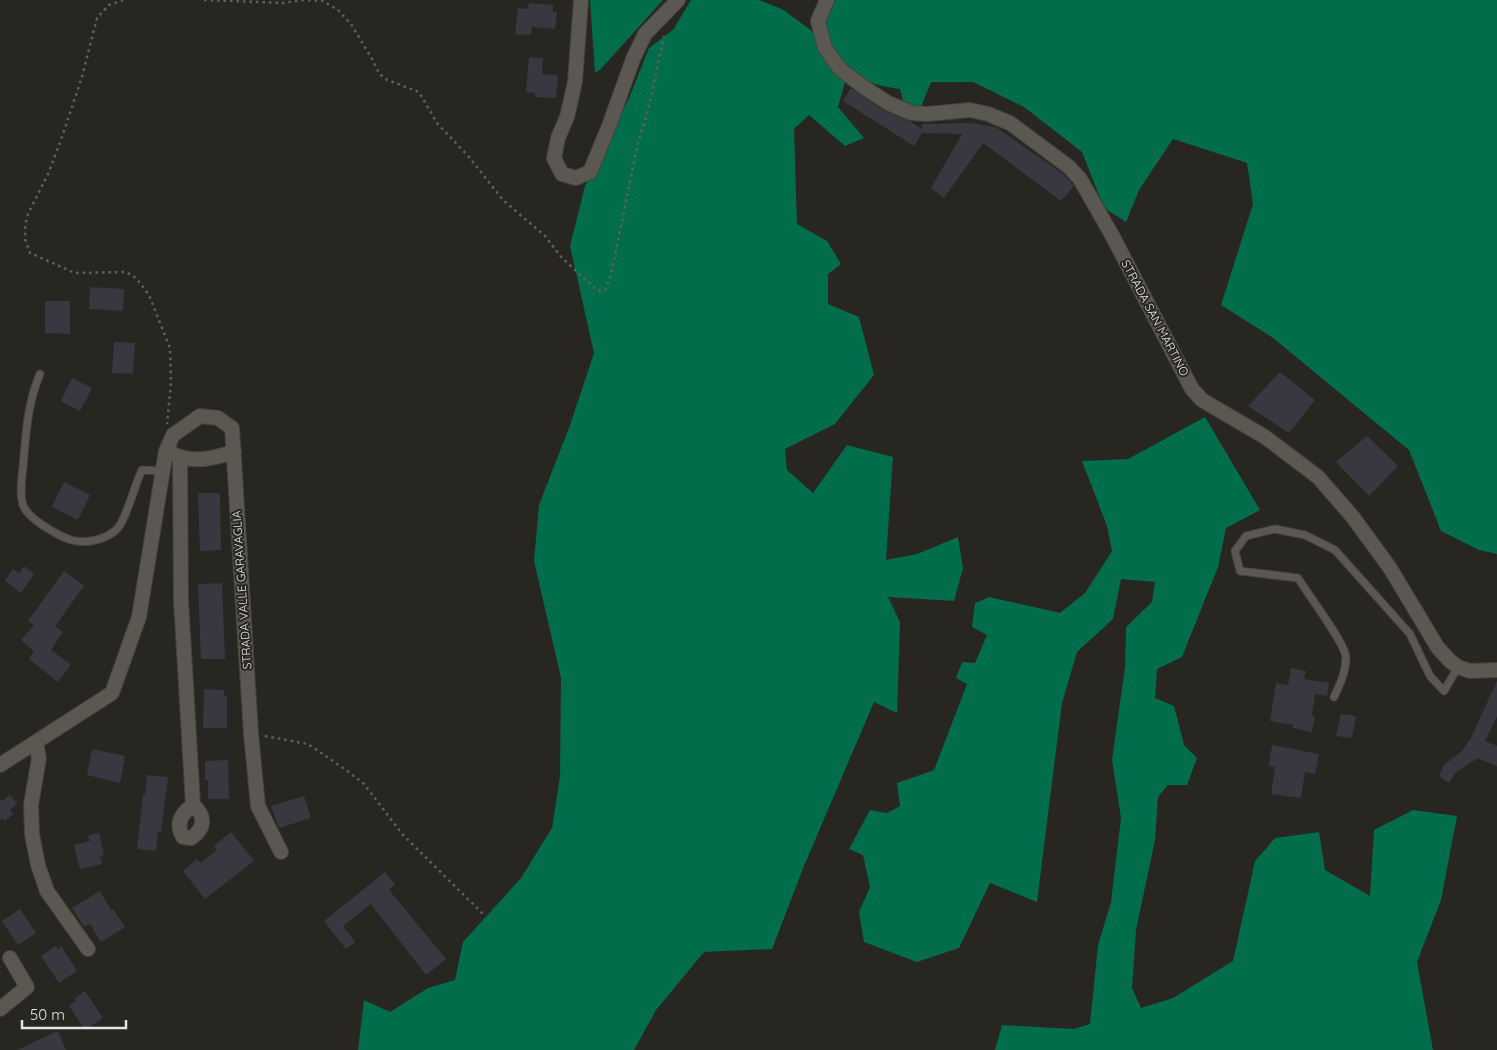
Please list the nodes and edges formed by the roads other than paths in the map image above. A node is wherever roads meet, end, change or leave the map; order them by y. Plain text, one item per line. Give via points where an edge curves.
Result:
1 (581, 0) edge
2 (678, 0) edge
3 (827, 0) edge
4 (40, 374) dead end
5 (166, 450) junction
6 (234, 452) junction
7 (180, 458) junction
8 (162, 471) junction
9 (1458, 667) junction
10 (1497, 670) edge
11 (1334, 697) dead end
12 (36, 743) junction
13 (0, 765) edge
14 (193, 805) dead end
15 (280, 852) dead end
16 (88, 950) dead end
17 (10, 958) dead end
18 (0, 1009) edge

1 - 2 street via 575,82 554,158 562,174 576,178 590,172 632,59 645,34
3 - 9 street, STRADA SAN MARTINO via 818,21 825,48 840,70 888,104 912,113 970,110 988,114 1010,123 1069,166 1080,179 1108,229 1192,389 1202,400 1265,437 1318,477 1385,561 1438,648
4 - 8 lane via 29,409 21,486 23,506 38,523 73,541 93,541 110,535 118,528 142,470
5 - 6 street, STRADA VALLE GARAVAGLIA via 173,435 200,416 218,418 232,428
5 - 7 street
5 - 8 street, STRADA VALLE GARAVAGLIA
6 - 7 street via 208,460
6 - 15 street, STRADA VALLE GARAVAGLIA via 258,806
7 - 14 street via 181,600
8 - 12 street, STRADA VALLE GARAVAGLIA via 139,617 112,693
9 - 10 street via 1470,671
9 - 11 lane via 1444,691 1430,676 1410,634 1335,550 1305,535 1275,529 1246,536 1235,551 1240,571 1298,578 1336,635 1346,654 1345,671
12 - 13 street, STRADA VALLE GARAVAGLIA
12 - 16 street via 39,758 31,805 38,864 47,891
17 - 18 street via 27,986

